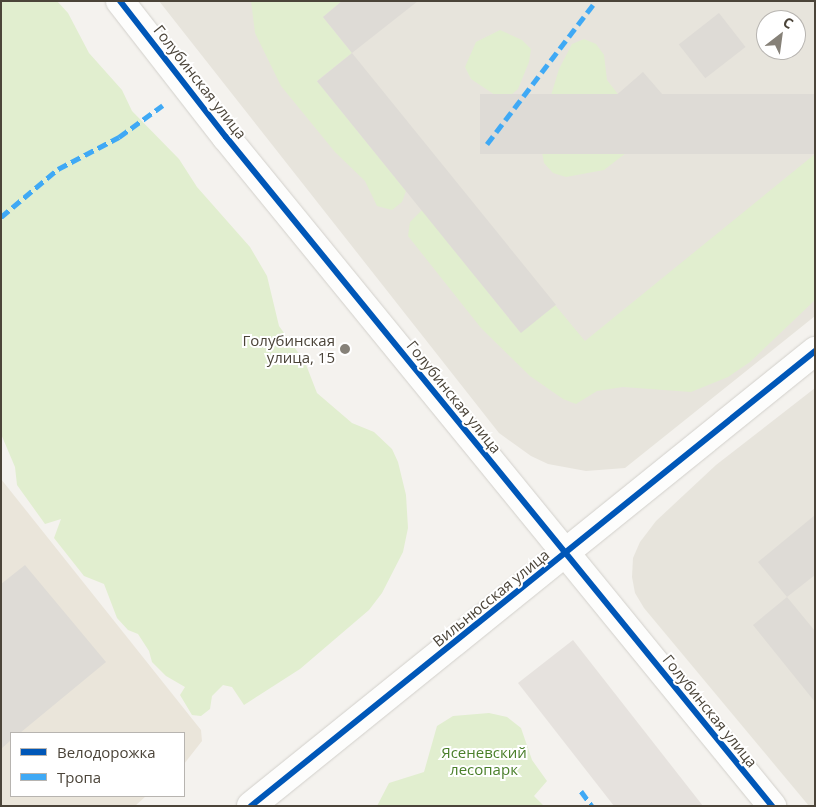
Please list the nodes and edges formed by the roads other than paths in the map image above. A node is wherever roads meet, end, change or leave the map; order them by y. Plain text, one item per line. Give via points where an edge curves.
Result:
1 (120, 1) edge
2 (815, 351) edge
3 (566, 553) junction
4 (251, 806) edge
5 (772, 806) edge

1 - 3 street, Голубинская улица via 226,137
2 - 3 street, Вильнюсская улица
3 - 4 street, Вильнюсская улица
3 - 5 street, Голубинская улица

